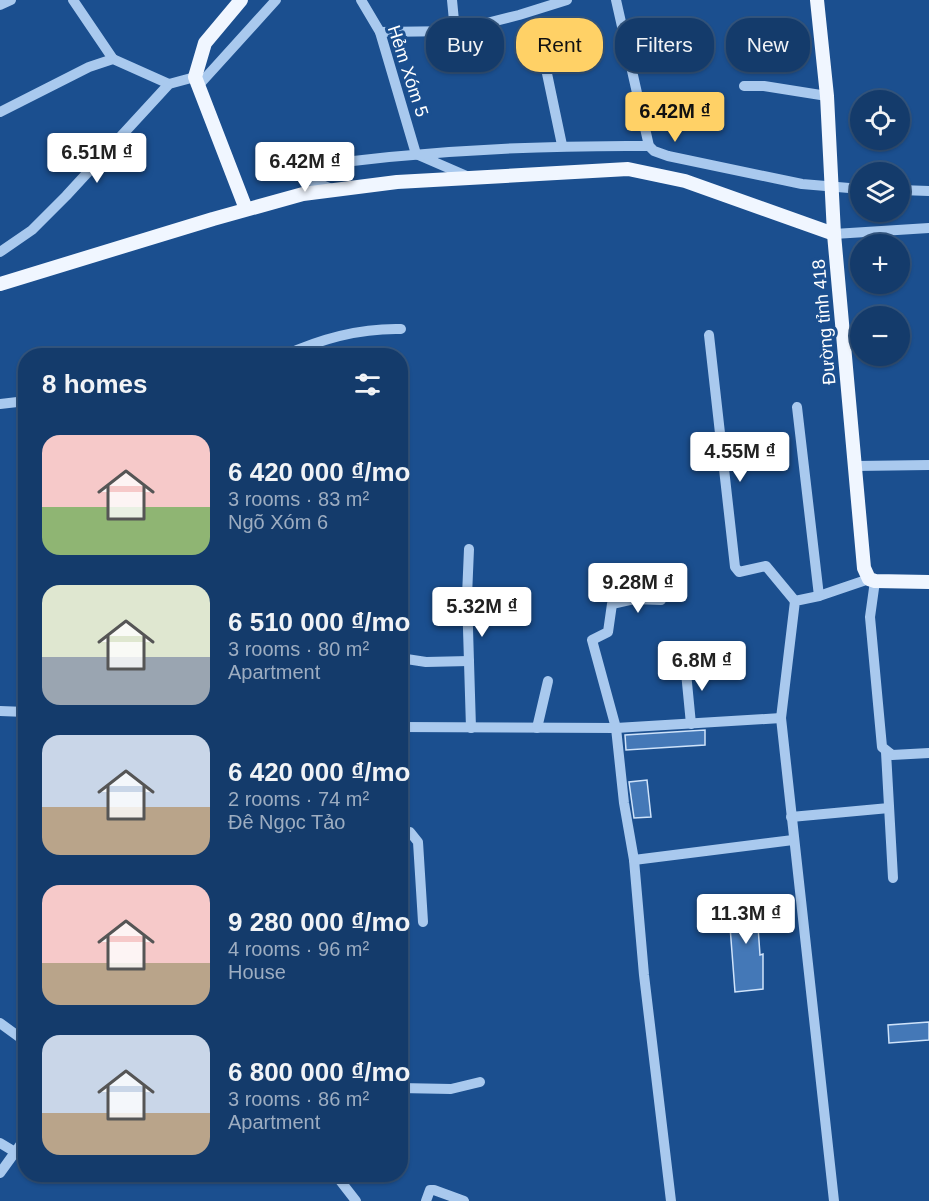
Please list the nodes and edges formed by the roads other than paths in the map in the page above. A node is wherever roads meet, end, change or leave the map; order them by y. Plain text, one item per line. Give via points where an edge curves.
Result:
1 (11, 0) edge
2 (73, 0) edge
3 (241, 0) edge
4 (276, 0) edge
5 (361, 0) edge
6 (452, 0) edge
7 (567, 0) edge
8 (616, 0) edge
9 (817, 0) edge
10 (0, 5) edge
11 (454, 18) edge
12 (504, 19) edge
13 (426, 31) edge
14 (380, 32) junction
15 (113, 59) junction
16 (547, 72) edge
17 (196, 82) junction
18 (169, 84) junction
19 (744, 86) dead end
20 (827, 96) junction
21 (0, 112) edge
22 (562, 145) junction
23 (649, 146) junction
24 (416, 154) junction
25 (472, 178) junction
26 (831, 185) junction
27 (850, 188) edge
28 (335, 190) junction
29 (910, 190) edge
30 (929, 191) edge
31 (246, 209) junction
32 (929, 228) edge
33 (834, 234) junction
34 (0, 252) edge
35 (6, 282) edge
36 (0, 289) edge
37 (401, 329) dead end
38 (709, 335) dead end
39 (301, 348) edge
40 (18, 402) edge
41 (0, 404) edge
42 (797, 407) dead end
43 (929, 465) edge
44 (856, 466) junction
45 (469, 549) dead end
46 (872, 580) junction
47 (929, 582) edge
48 (819, 596) junction
49 (661, 600) dead end
50 (795, 601) junction
51 (408, 659) edge
52 (469, 661) junction
53 (685, 662) dead end
54 (548, 681) dead end
55 (0, 711) edge
56 (18, 712) edge
57 (781, 718) junction
58 (691, 724) junction
59 (408, 727) edge
60 (471, 728) junction
61 (537, 728) junction
62 (616, 729) junction
63 (885, 752) junction
64 (929, 753) edge
65 (889, 808) junction
66 (790, 817) junction
67 (408, 832) edge
68 (793, 840) junction
69 (634, 860) junction
70 (893, 878) dead end
71 (423, 922) dead end
72 (0, 1023) edge
73 (18, 1036) edge
74 (480, 1082) dead end
75 (408, 1088) edge
76 (0, 1143) edge
77 (18, 1148) edge
78 (15, 1152) junction
79 (0, 1173) edge
80 (341, 1182) edge
81 (356, 1201) edge
82 (426, 1201) edge
83 (464, 1201) edge
84 (671, 1201) edge
85 (834, 1201) edge

1 - 10 street
2 - 15 street
3 - 17 main road via 205,43
4 - 17 street
5 - 14 street, Hẻm Xóm 5
6 - 11 street
7 - 12 street
8 - 23 street
9 - 20 main road, Đường tỉnh 418
13 - 14 street
14 - 24 street, Hẻm Xóm 5
15 - 18 street
15 - 21 street
16 - 22 street
17 - 18 street
17 - 31 main road
18 - 34 street via 32,230
19 - 20 street
20 - 26 main road, Đường tỉnh 418
22 - 23 street
22 - 24 street
23 - 26 street via 668,156 802,184
24 - 25 street
24 - 28 street via 285,170
25 - 28 main road
25 - 33 main road via 628,170 685,182
26 - 27 street
26 - 33 main road, Đường tỉnh 418
28 - 31 main road
29 - 30 street
31 - 35 main road
32 - 33 street
33 - 44 main road, Đường tỉnh 418
35 - 36 street
37 - 39 street via 375,328
38 - 50 street via 735,567 738,572 766,566
40 - 41 street
42 - 48 street
43 - 44 street
44 - 46 main road, Đường tỉnh 418 via 864,568
45 - 52 street
46 - 47 main road
46 - 48 street
46 - 63 street via 870,617
48 - 50 street
49 - 62 street via 612,604 608,632 592,640
50 - 57 street
51 - 52 street
52 - 60 street
53 - 58 street
54 - 61 street
55 - 56 street
57 - 58 street
57 - 66 street
58 - 62 street
59 - 60 street
60 - 61 street
61 - 62 street
62 - 69 street
63 - 64 street
63 - 65 street
65 - 66 street
65 - 70 street
66 - 68 street
67 - 71 street via 418,842
68 - 69 street
68 - 85 street
69 - 84 street
72 - 73 street
74 - 75 street via 451,1089
76 - 78 street
77 - 78 street
78 - 79 street
80 - 81 street
82 - 83 street via 430,1190

